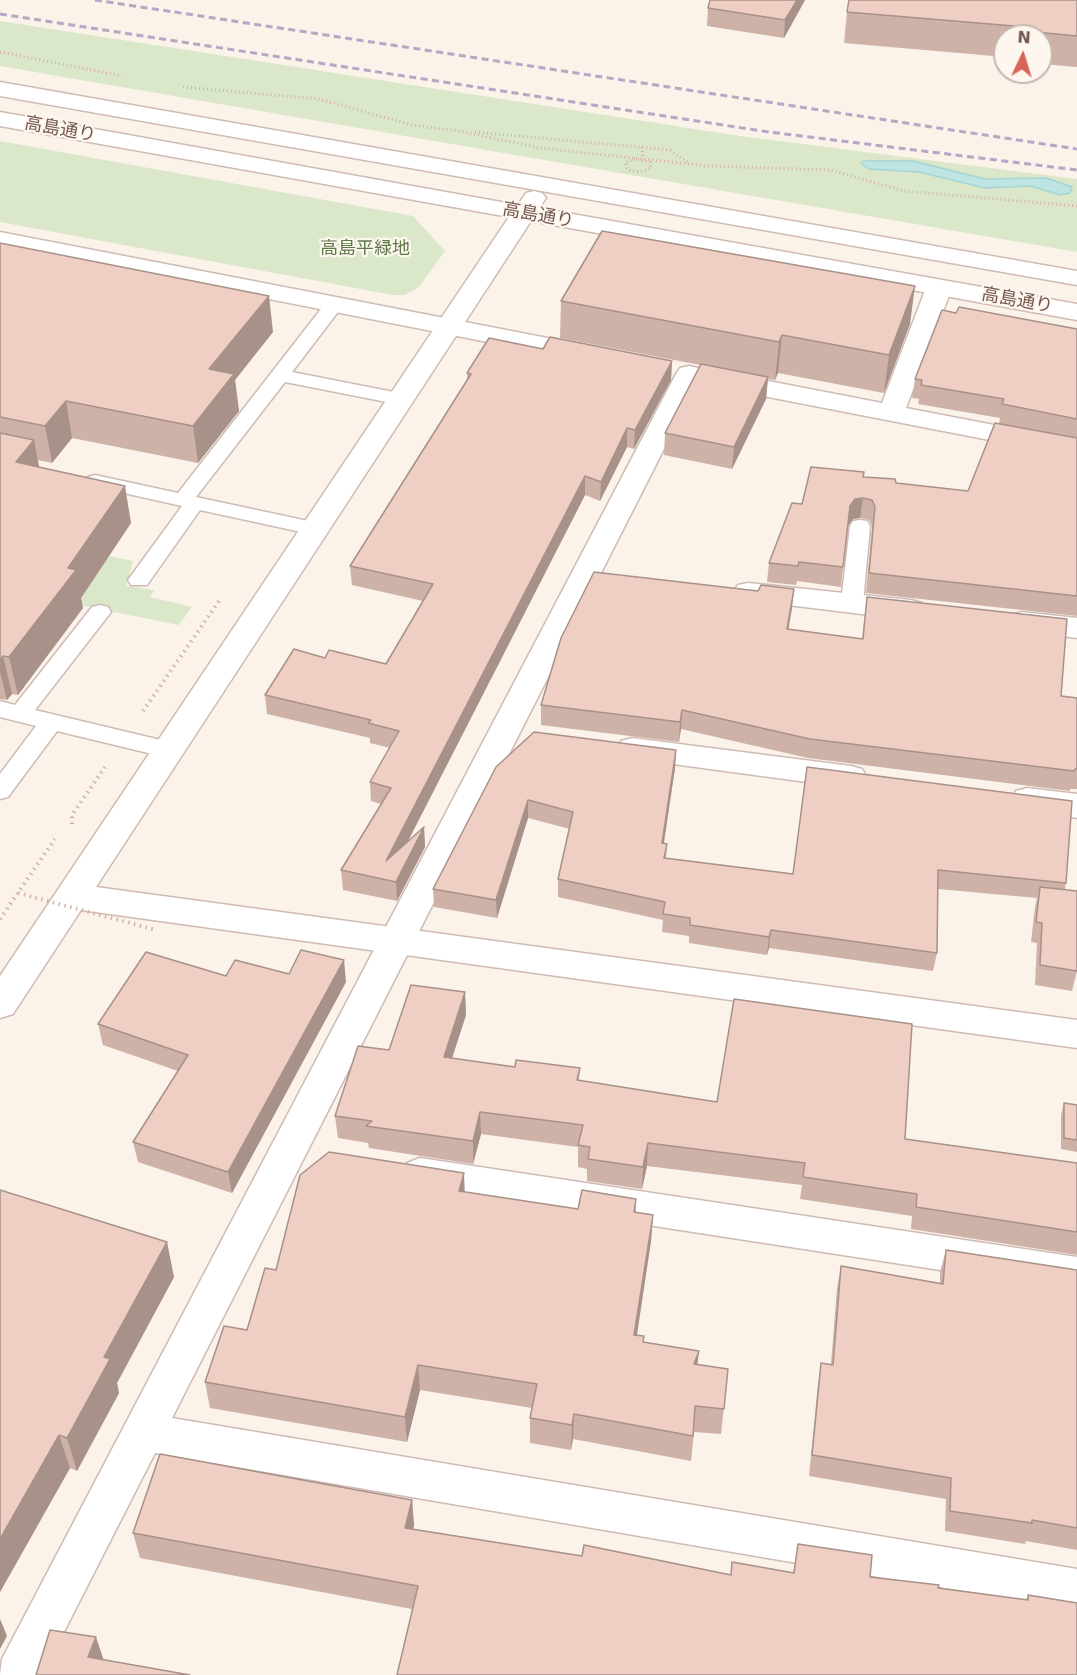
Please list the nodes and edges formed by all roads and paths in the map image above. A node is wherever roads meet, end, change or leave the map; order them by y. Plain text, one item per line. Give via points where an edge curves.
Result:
1 (0, 52) edge
2 (122, 76) dead end
3 (177, 87) dead end
4 (0, 89) edge
5 (0, 119) edge
6 (459, 131) junction
7 (642, 147) junction
8 (643, 159) junction
9 (691, 165) junction
10 (544, 184) junction
11 (1077, 206) edge
12 (524, 214) junction
13 (0, 239) edge
14 (1077, 278) edge
15 (939, 288) junction
16 (335, 303) junction
17 (1077, 312) edge
18 (450, 326) junction
19 (610, 358) edge
20 (279, 375) junction
21 (402, 399) junction
22 (891, 413) junction
23 (1077, 448) edge
24 (80, 478) edge
25 (189, 501) junction
26 (860, 526) dead end
27 (315, 529) junction
28 (586, 574) junction
29 (621, 577) edge
30 (139, 580) dead end
31 (725, 589) edge
32 (852, 603) junction
33 (100, 612) dead end
34 (935, 612) edge
35 (994, 619) edge
36 (1077, 628) edge
37 (10, 711) edge
38 (51, 722) junction
39 (505, 733) junction
40 (540, 738) edge
41 (598, 745) edge
42 (170, 750) junction
43 (878, 780) edge
44 (0, 791) edge
45 (995, 795) edge
46 (1077, 806) edge
47 (55, 839) dead end
48 (18, 893) junction
49 (72, 896) junction
50 (0, 919) edge
51 (156, 930) dead end
52 (397, 941) junction
53 (0, 1004) edge
54 (1077, 1034) edge
55 (383, 1168) edge
56 (1077, 1275) edge
57 (145, 1431) junction
58 (1077, 1590) edge
59 (18, 1675) edge

1 - 2 path
3 - 6 path via 319,99 412,125
4 - 10 street, 高島通り
5 - 12 street, 高島通り
6 - 7 path
6 - 8 path via 540,148
7 - 8 path
7 - 9 path via 670,150
8 - 8 path via 630,160 625,165 636,172 648,170 652,164
8 - 9 path
9 - 11 path via 831,170 904,191
10 - 12 street
10 - 14 street, 高島通り
12 - 15 street, 高島通り
12 - 18 street
13 - 16 street
15 - 17 street, 高島通り
15 - 22 street
16 - 18 street
16 - 20 lane
18 - 19 street
18 - 21 street
20 - 21 lane
20 - 25 lane
21 - 27 street
22 - 23 street
22 - 28 street via 678,371
24 - 25 lane
25 - 27 lane
25 - 30 lane
26 - 32 lane
27 - 42 street
28 - 29 street
28 - 39 street
31 - 32 street
32 - 34 street
33 - 37 lane
35 - 36 street
37 - 38 lane
38 - 42 lane
38 - 44 lane
39 - 40 street
39 - 52 street
41 - 43 street
42 - 49 street
45 - 46 street
47 - 48 path
48 - 50 path
48 - 51 path, bridge
49 - 52 street
49 - 53 street
52 - 54 street
52 - 57 street via 307,1157
55 - 56 street
57 - 58 street
57 - 59 street

